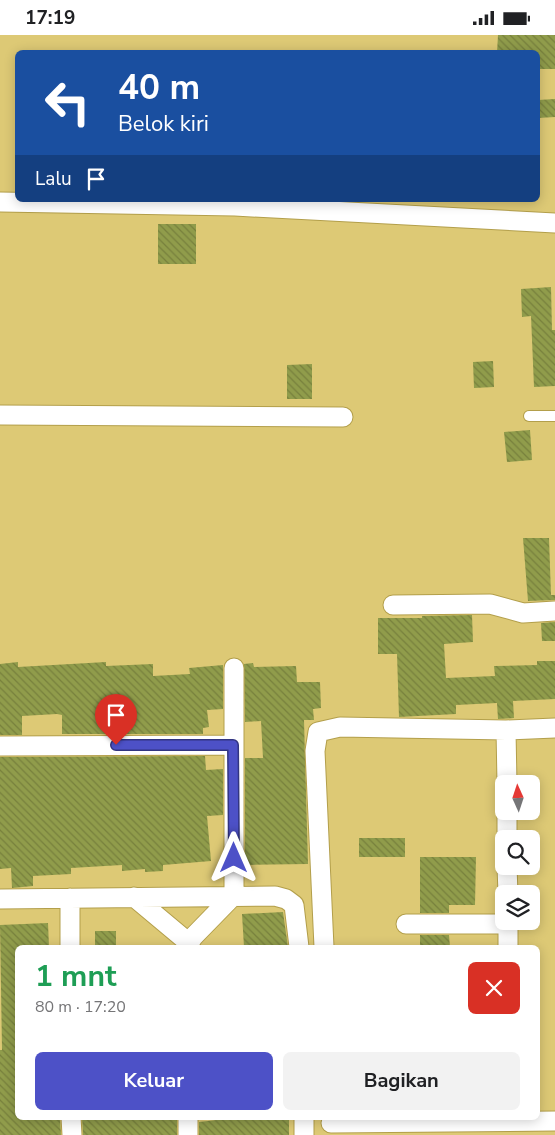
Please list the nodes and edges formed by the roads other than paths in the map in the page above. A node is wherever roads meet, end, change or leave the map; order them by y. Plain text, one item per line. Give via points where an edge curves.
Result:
1 (0, 203) edge
2 (555, 223) edge
3 (0, 415) edge
4 (555, 415) edge
5 (528, 416) dead end
6 (343, 417) dead end
7 (392, 605) dead end
8 (555, 611) edge
9 (234, 669) dead end
10 (555, 728) edge
11 (506, 730) junction
12 (233, 745) junction
13 (0, 746) edge
14 (507, 775) edge
15 (234, 895) junction
16 (70, 897) junction
17 (134, 897) junction
18 (0, 899) edge
19 (495, 922) edge
20 (406, 924) dead end
21 (508, 930) edge
22 (70, 945) edge
23 (188, 945) edge
24 (299, 945) edge
25 (324, 945) edge
26 (508, 945) edge
27 (72, 1120) edge
28 (188, 1120) edge
29 (304, 1120) edge
30 (555, 1121) edge
31 (331, 1125) edge
32 (511, 1125) edge
33 (72, 1135) edge
34 (188, 1135) edge
35 (304, 1135) edge

1 - 2 street via 235,206
3 - 6 street
4 - 5 lane
7 - 8 street via 490,604 523,613
9 - 12 street
10 - 11 street
11 - 14 street
11 - 25 street via 340,727 318,732 314,751
12 - 13 street
12 - 15 street
15 - 17 street
15 - 23 street
15 - 24 street via 275,897 291,902 296,909
16 - 17 street
16 - 18 street
16 - 22 street
17 - 23 street
19 - 20 street
21 - 26 street
27 - 33 street
28 - 34 street
29 - 35 street
30 - 32 street
31 - 32 street

